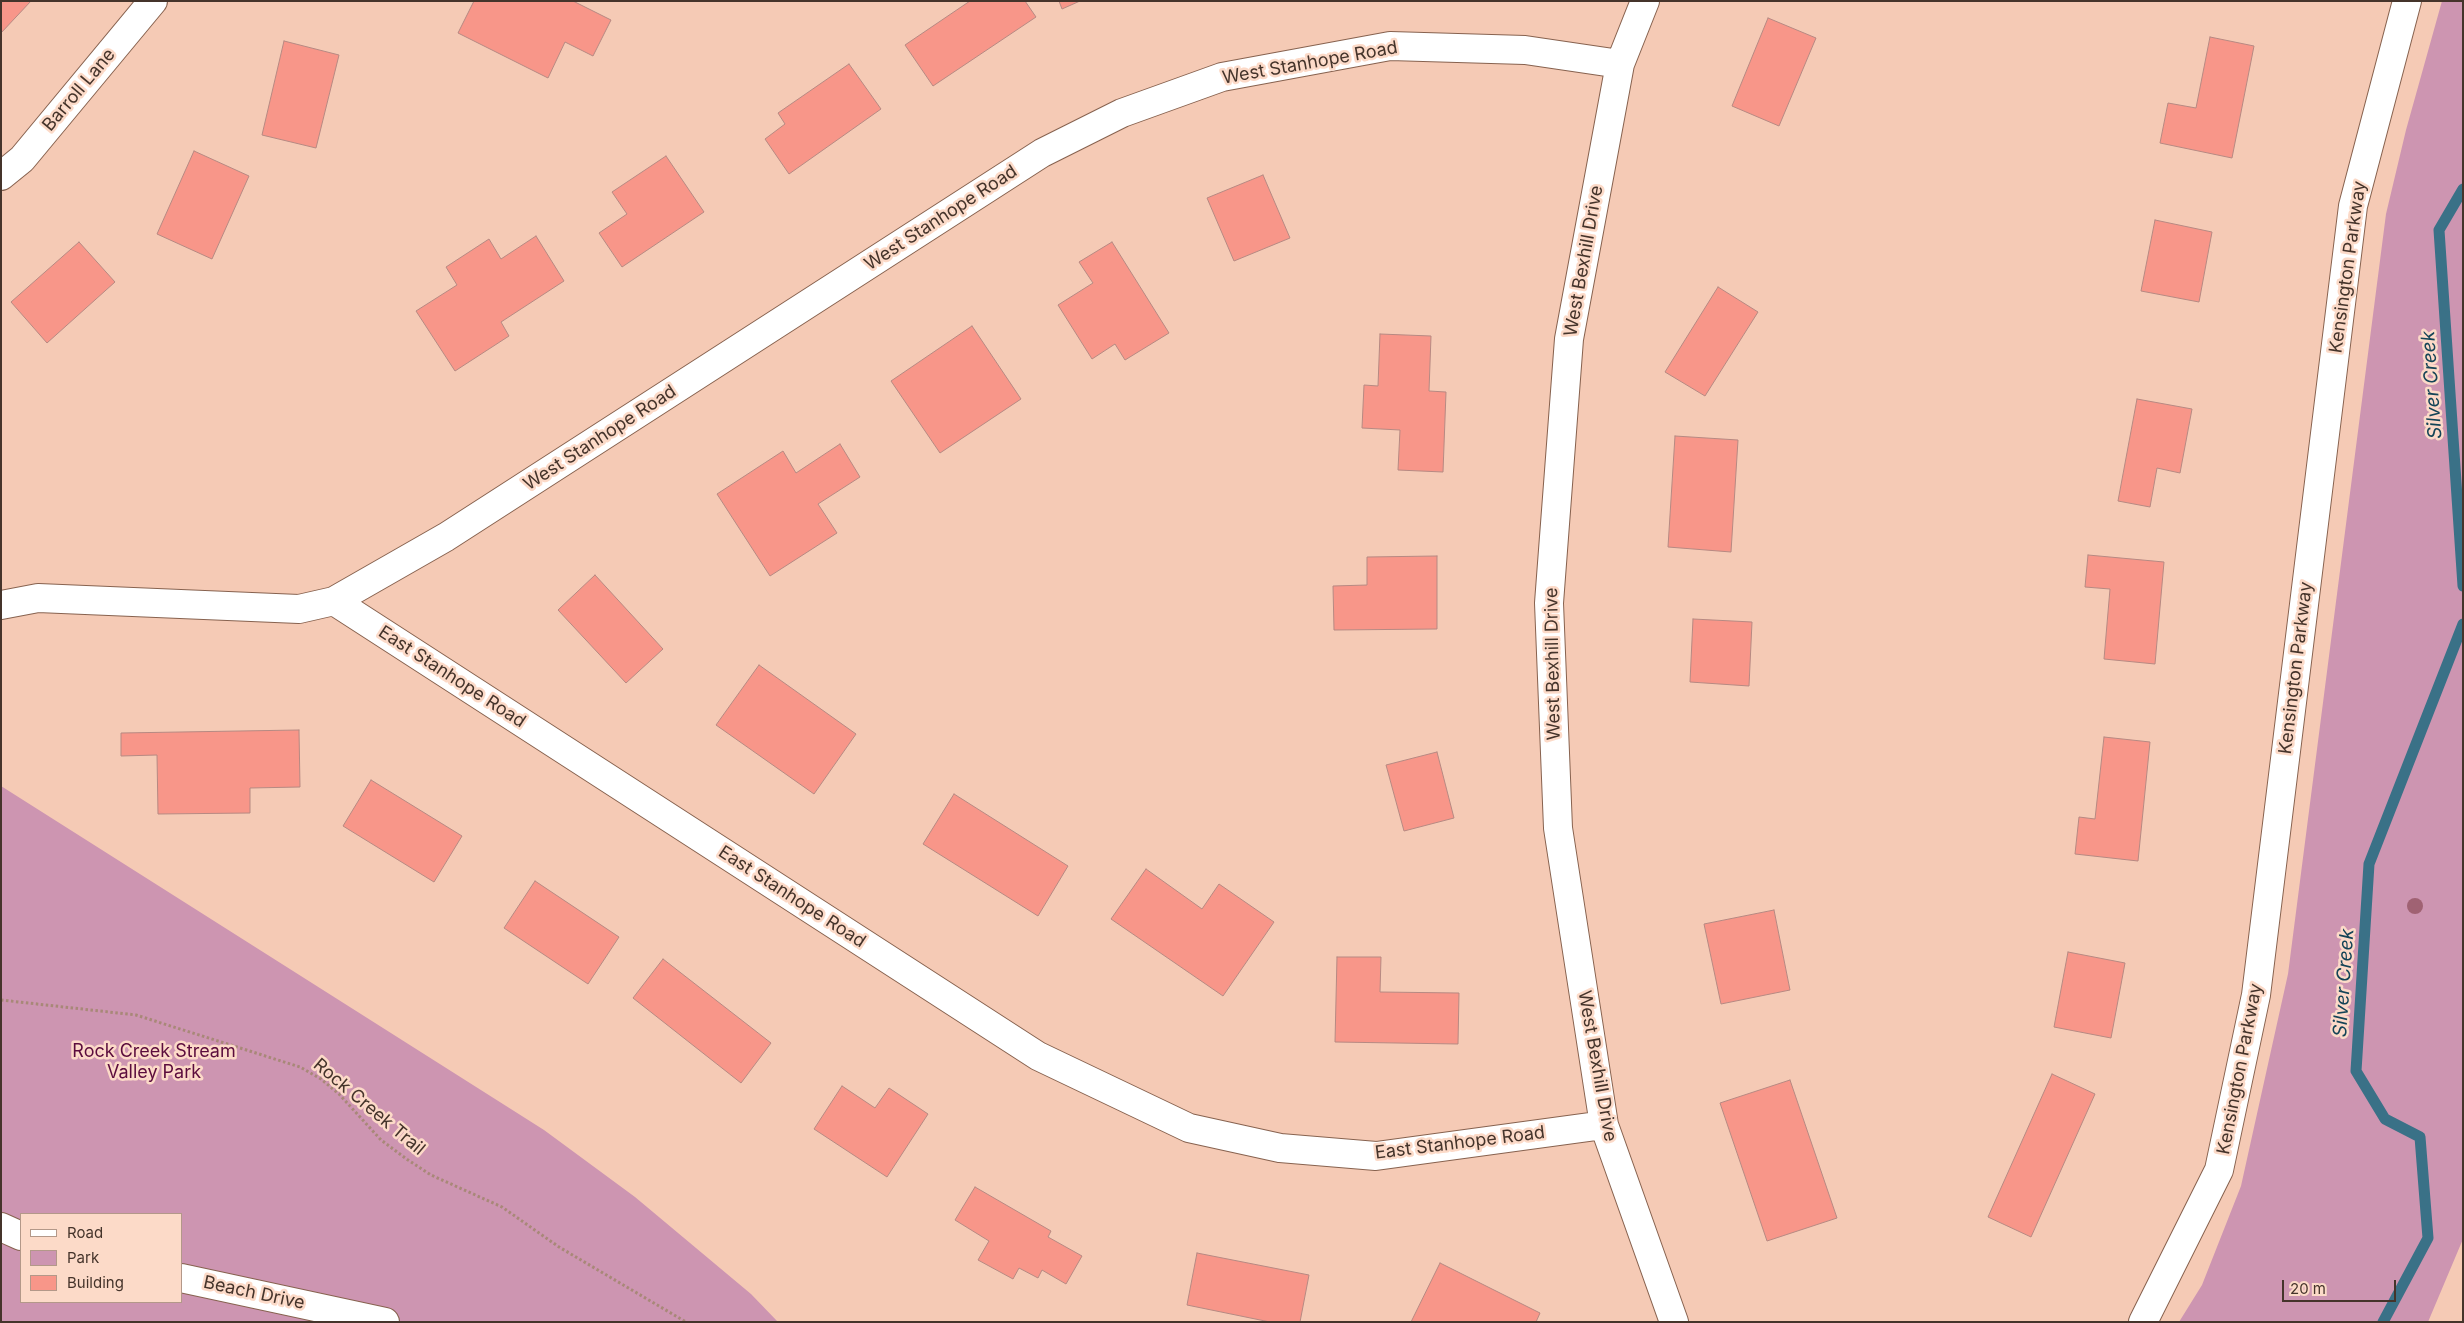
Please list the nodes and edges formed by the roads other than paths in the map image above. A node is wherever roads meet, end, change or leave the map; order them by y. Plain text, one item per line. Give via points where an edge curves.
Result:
1 (153, 1) edge
2 (1645, 1) edge
3 (2407, 1) edge
4 (1620, 64) junction
5 (1, 176) edge
6 (334, 601) junction
7 (1, 605) edge
8 (1604, 1125) junction
9 (1, 1227) edge
10 (20, 1236) edge
11 (182, 1278) edge
12 (385, 1322) edge
13 (1674, 1322) edge
14 (2143, 1322) edge

1 - 5 street, Barroll Lane via 22,159
2 - 4 street, West Bexhill Drive
3 - 14 street, Kensington Parkway via 2353,206 2256,995 2219,1170
4 - 6 street, West Stanhope Road via 1525,50 1390,46 1222,77 1122,113 1042,153 446,537
4 - 8 street, West Bexhill Drive via 1569,339 1549,603 1558,828
6 - 7 street via 299,609 38,598
6 - 8 street, East Stanhope Road via 1038,1056 1188,1128 1280,1148 1376,1156
8 - 13 street, West Bexhill Drive
9 - 10 street
11 - 12 street, Beach Drive

